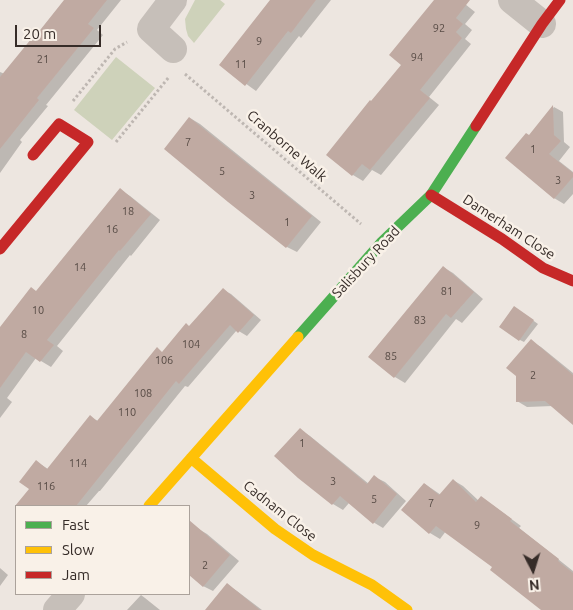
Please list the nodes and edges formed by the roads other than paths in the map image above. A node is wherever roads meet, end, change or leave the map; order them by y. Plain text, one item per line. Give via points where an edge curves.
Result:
1 (173, 0) edge
2 (512, 0) edge
3 (560, 0) edge
4 (542, 24) junction
5 (172, 62) road end
6 (33, 155) dead end
7 (431, 195) junction
8 (0, 249) edge
9 (573, 280) edge
10 (191, 458) junction
11 (150, 505) edge
12 (71, 595) edge
13 (57, 610) edge
14 (407, 610) edge

1 - 5 street via 151,29
2 - 4 street
3 - 4 street, Salisbury Road
4 - 7 street, Salisbury Road
6 - 8 street via 59,124 88,142
7 - 9 street, Damerham Close via 543,268
7 - 10 street, Salisbury Road via 382,242
10 - 11 street, Salisbury Road
10 - 14 street, Cadnam Close via 275,529 314,555 372,585
12 - 13 street

